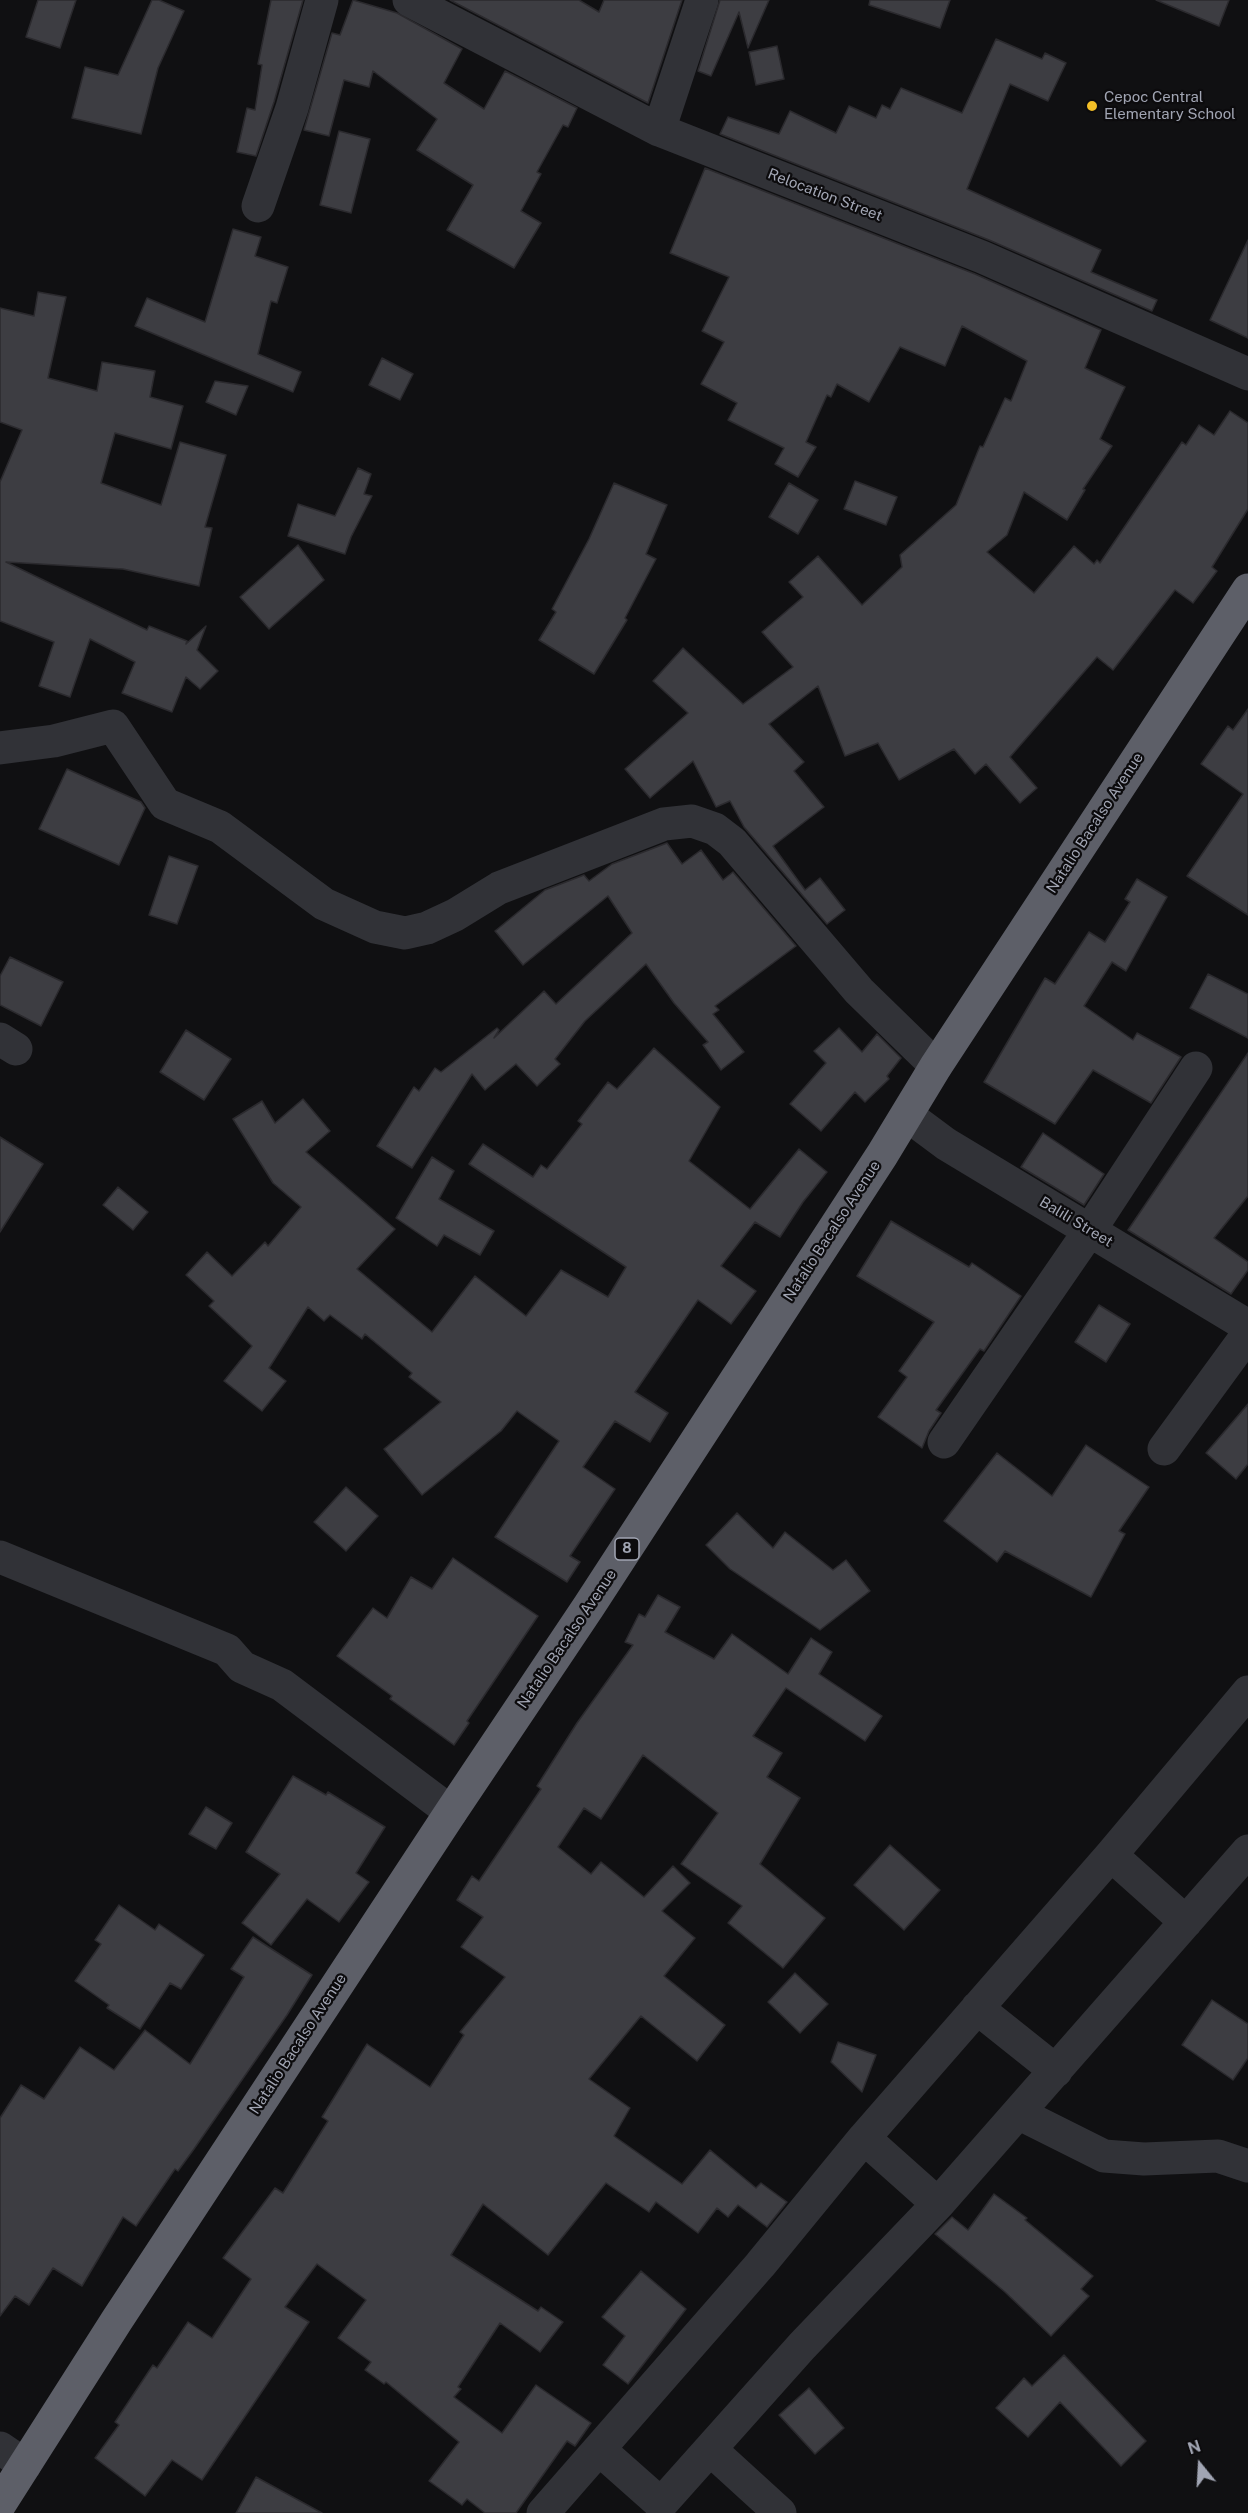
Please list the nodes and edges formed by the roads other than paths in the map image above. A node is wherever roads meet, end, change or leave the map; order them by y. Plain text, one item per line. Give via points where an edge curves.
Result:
1 (322, 0) edge
2 (409, 0) edge
3 (702, 0) edge
4 (659, 130) junction
5 (258, 206) dead end
6 (1248, 374) edge
7 (1248, 590) edge
8 (0, 748) edge
9 (936, 1066) junction
10 (1196, 1068) dead end
11 (907, 1115) junction
12 (1090, 1230) junction
13 (1248, 1326) edge
14 (1248, 1334) edge
15 (944, 1442) dead end
16 (1164, 1449) dead end
17 (0, 1557) edge
18 (1248, 1692) edge
19 (451, 1812) junction
20 (1248, 1851) edge
21 (1111, 1855) junction
22 (1186, 1922) junction
23 (977, 2008) junction
24 (1056, 2071) junction
25 (1020, 2114) junction
26 (864, 2138) junction
27 (1248, 2166) edge
28 (938, 2204) junction
29 (600, 2450) junction
30 (711, 2450) junction
31 (12, 2457) edge
32 (0, 2504) edge
33 (656, 2508) edge
34 (543, 2513) edge
35 (780, 2513) edge

1 - 5 street via 292,108
2 - 4 street, Relocation Street
3 - 4 street
4 - 6 street, Relocation Street via 981,256
7 - 9 highway, Natalio Bacalso Avenue / 8
8 - 9 street via 54,741 113,726 165,804 220,827 324,904 375,927 405,933 446,920 500,888 664,824 692,821 715,828 732,842 859,991
9 - 11 highway, Natalio Bacalso Avenue / 8
10 - 12 street
11 - 12 street, Balili Street via 946,1144
11 - 19 highway, Natalio Bacalso Avenue / 8 via 590,1606
12 - 13 street, Balili Street
12 - 15 street
14 - 16 street
17 - 19 street via 227,1650 242,1667 282,1685
18 - 21 street
19 - 31 highway, Natalio Bacalso Avenue / 8
20 - 22 street
21 - 22 street
21 - 23 street
22 - 24 street
23 - 24 street
23 - 26 street
24 - 25 street
25 - 27 street via 1104,2156 1218,2156
25 - 28 street
26 - 28 street
26 - 29 street
28 - 30 street via 801,2346
29 - 33 street
29 - 34 street
30 - 33 street
30 - 35 street
31 - 32 highway, Natalio Bacalso Avenue / 8

